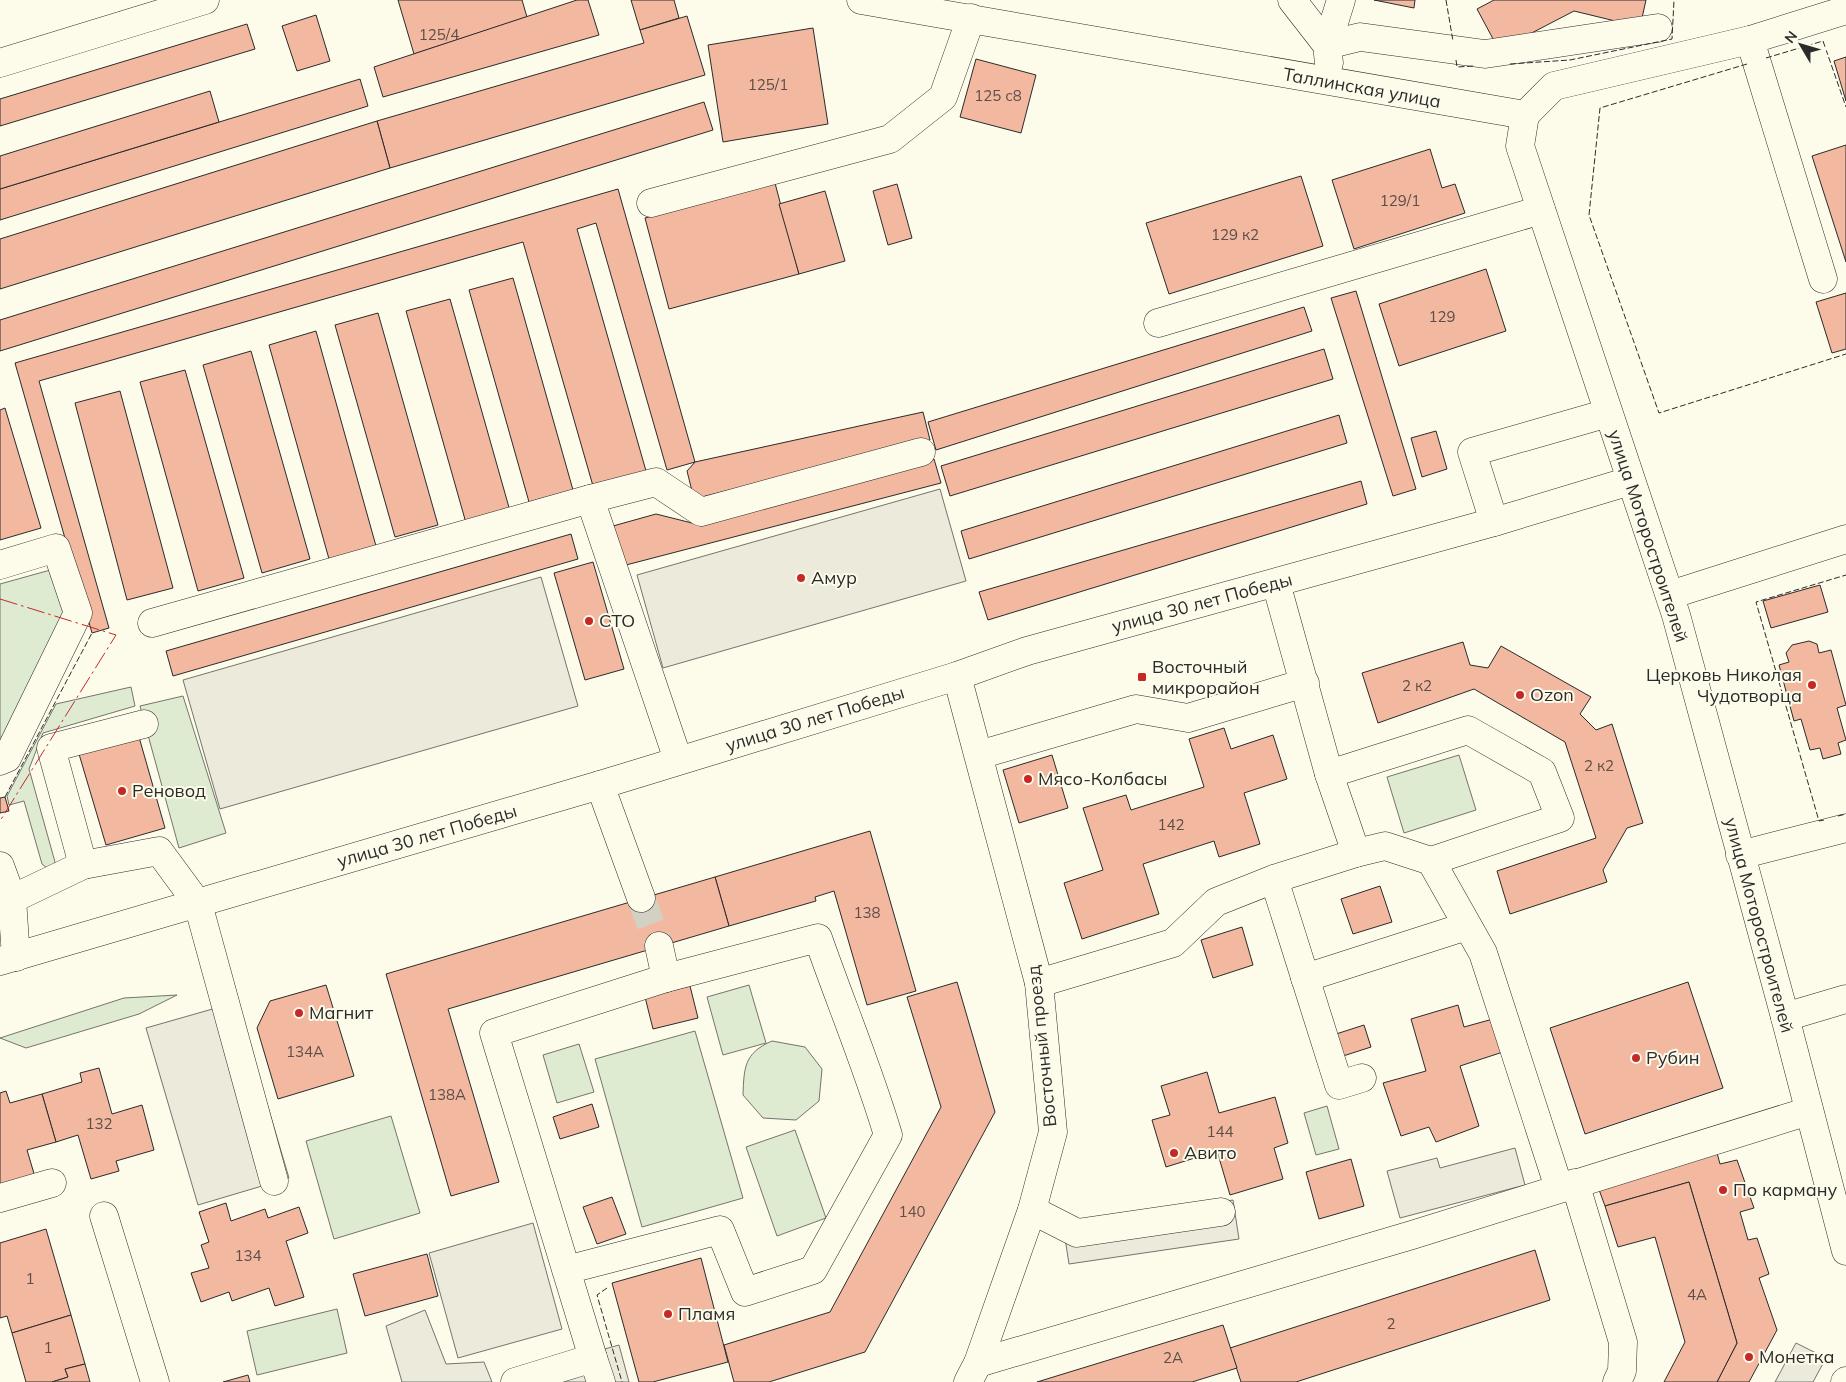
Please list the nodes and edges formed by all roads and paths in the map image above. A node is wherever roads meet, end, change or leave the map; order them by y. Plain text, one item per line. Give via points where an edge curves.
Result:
1 (205, 0) edge
2 (861, 0) edge
3 (1292, 0) edge
4 (1341, 0) edge
5 (1846, 10) edge
6 (971, 18) junction
7 (1658, 28) dead end
8 (1750, 40) junction
9 (1327, 45) junction
10 (0, 63) edge
11 (1330, 82) junction
12 (1526, 115) junction
13 (651, 203) dead end
14 (1541, 210) junction
15 (1823, 279) dead end
16 (1158, 323) dead end
17 (1608, 413) junction
18 (921, 452) dead end
19 (1630, 481) junction
20 (590, 499) junction
21 (1494, 522) junction
22 (1846, 539) edge
23 (0, 565) edge
24 (1276, 583) junction
25 (1670, 595) junction
26 (152, 623) dead end
27 (957, 676) junction
28 (1305, 683) junction
29 (144, 724) dead end
30 (979, 755) junction
31 (0, 760) edge
32 (678, 760) junction
33 (1329, 774) junction
34 (600, 785) junction
35 (1846, 828) edge
36 (1356, 853) junction
37 (1740, 855) junction
38 (1431, 862) junction
39 (83, 865) junction
40 (0, 866) edge
41 (1274, 879) junction
42 (641, 898) tunnel mouth
43 (12, 899) junction
44 (198, 904) junction
45 (1467, 926) junction
46 (659, 946) tunnel mouth
47 (4, 960) edge
48 (666, 978) junction
49 (1306, 978) junction
50 (1039, 982) junction
51 (1846, 998) edge
52 (1785, 1017) junction
53 (1362, 1078) dead end
54 (1809, 1112) junction
55 (274, 1181) dead end
56 (52, 1183) dead end
57 (1567, 1185) junction
58 (0, 1198) edge
59 (1032, 1210) junction
60 (1221, 1212) dead end
61 (104, 1216) dead end
62 (1846, 1251) edge
63 (566, 1270) junction
64 (597, 1370) edge
65 (973, 1372) edge
66 (531, 1380) edge
67 (156, 1382) edge
68 (1617, 1382) edge

1 - 10 street
2 - 6 street, Таллинская улица
3 - 9 street
4 - 9 street
5 - 8 street
6 - 11 street, Таллинская улица
6 - 13 street via 943,97 890,139
7 - 9 street via 1485,54 1360,38
8 - 12 street via 1554,86
8 - 15 street
9 - 11 street
11 - 12 street, Таллинская улица
12 - 14 street, улица Моторостроителей via 1520,146
14 - 16 street
14 - 17 street, улица Моторостроителей
17 - 19 street, улица Моторостроителей
17 - 21 street via 1472,452
18 - 20 street via 701,512 656,482
19 - 21 street, улица 30 лет Победы
19 - 25 street, улица Моторостроителей
20 - 26 street
20 - 32 street
21 - 24 street, улица 30 лет Победы
22 - 25 street
23 - 31 street via 56,548 78,613 7,758
24 - 27 street, улица 30 лет Победы via 1027,651
24 - 28 street
25 - 37 street, улица Моторостроителей
27 - 30 street, Восточный проезд
27 - 32 street, улица 30 лет Победы
28 - 30 street via 1188,718 1136,709
28 - 33 street
29 - 39 street via 51,748
30 - 50 street, Восточный проезд
32 - 34 street, улица 30 лет Победы
33 - 36 street
33 - 38 street via 1468,730 1542,772 1560,818
34 - 42 street
34 - 44 street, улица 30 лет Победы
35 - 37 street
36 - 38 street via 1385,846
36 - 41 street
37 - 52 street, улица Моторостроителей
38 - 45 street
39 - 43 street
39 - 44 street via 158,850
40 - 43 street
41 - 49 street
41 - 50 street via 1216,902 1173,942
43 - 47 street
44 - 47 street, улица 30 лет Победы
44 - 55 street
45 - 49 street
45 - 57 street via 1484,953
46 - 48 street
48 - 63 street via 494,1033
48 - 63 street via 818,938 874,1087 888,1135 813,1270 745,1292 720,1230
49 - 53 street via 1339,1085
50 - 59 street, Восточный проезд via 1053,1132
51 - 52 street
52 - 54 street, улица Моторостроителей
54 - 57 street
54 - 62 street, улица Моторостроителей
56 - 58 street
57 - 65 street
57 - 68 street via 1623,1342 1622,1371
59 - 60 street via 1076,1233
59 - 65 street, Восточный проезд
61 - 67 street
63 - 64 street
64 - 66 street

